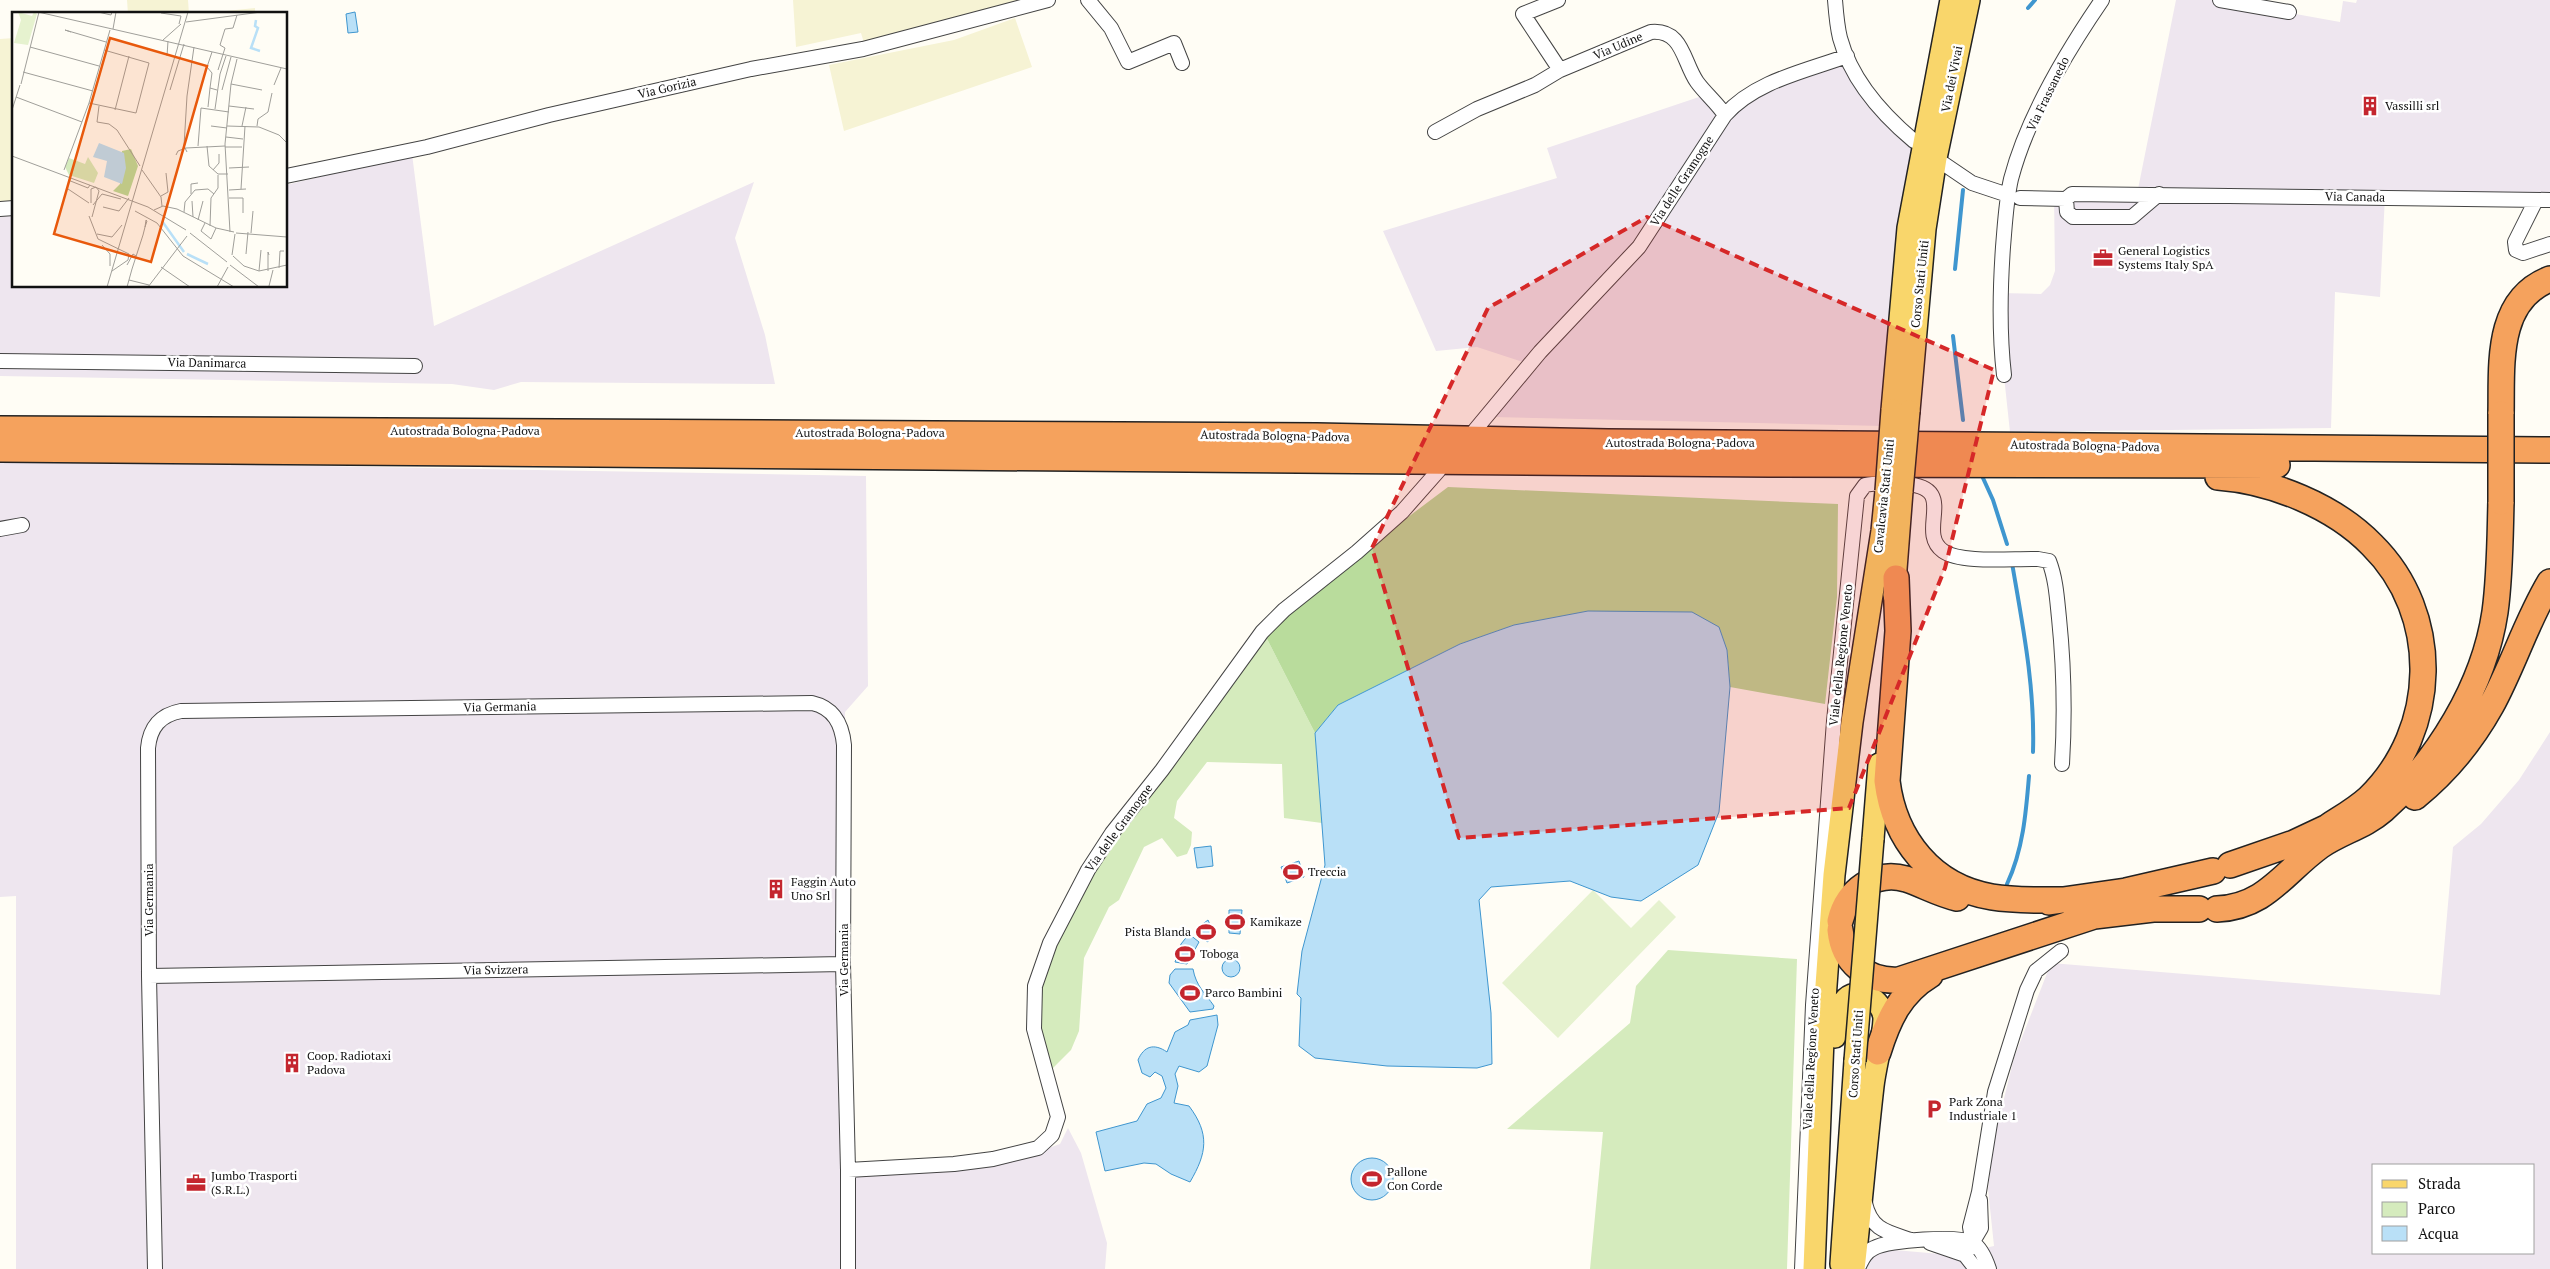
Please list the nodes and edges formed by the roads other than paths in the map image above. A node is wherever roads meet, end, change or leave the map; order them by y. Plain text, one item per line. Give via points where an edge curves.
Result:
1 (1048, 0) edge
2 (1088, 0) edge
3 (1558, 0) edge
4 (1834, 0) edge
5 (1951, 0) edge
6 (1968, 0) edge
7 (2102, 0) edge
8 (2220, 0) edge
9 (2289, 12) dead end
10 (1847, 56) junction
11 (1182, 63) dead end
12 (1560, 70) junction
13 (1725, 114) junction
14 (1435, 132) dead end
15 (1929, 152) junction
16 (288, 176) edge
17 (2159, 194) junction
18 (2014, 197) junction
19 (2066, 199) junction
20 (2536, 200) junction
21 (2550, 200) edge
22 (2550, 244) edge
23 (2550, 279) edge
24 (0, 361) edge
25 (415, 366) dead end
26 (2004, 375) dead end
27 (1900, 410) joint
28 (0, 428) edge
29 (1475, 430) dead end
30 (2550, 436) edge
31 (0, 449) edge
32 (2401, 450) junction
33 (2550, 450) edge
34 (1769, 464) junction
35 (2550, 466) edge
36 (1439, 470) dead end
37 (1894, 491) junction
38 (22, 525) dead end
39 (0, 529) edge
40 (1882, 531) junction
41 (1896, 578) junction
42 (2550, 582) edge
43 (2062, 764) dead end
44 (2325, 836) junction
45 (1873, 839) joint
46 (2066, 900) junction
47 (1840, 925) junction
48 (2061, 951) dead end
49 (1966, 957) junction
50 (843, 964) junction
51 (149, 976) junction
52 (1878, 1052) junction
53 (1831, 1102) junction
54 (848, 1170) junction
55 (1862, 1194) junction
56 (1919, 1241) junction
57 (1969, 1249) junction
58 (155, 1269) edge
59 (848, 1269) edge
60 (1802, 1269) edge
61 (1814, 1269) edge
62 (1819, 1269) edge
63 (1840, 1269) edge
64 (1856, 1269) edge
65 (1976, 1269) edge
66 (1989, 1269) edge

1 - 16 street, Via Gorizia via 863,49 751,69 548,115 427,147
2 - 11 street via 1110,28 1128,62 1174,43
3 - 12 street via 1523,14
4 - 10 street via 1840,37
5 - 15 main road, Via dei Vivai
6 - 15 main road, Via dei Vivai
7 - 18 street, Via Frassanedo via 2057,72 2015,166
8 - 9 street
10 - 13 street, Via delle Gramogne via 1755,91
10 - 15 street via 1881,110
12 - 13 street, Via Udine via 1651,32 1663,32 1675,39 1695,80
12 - 14 street, Via Udine
13 - 29 street, Via delle Gramogne via 1639,247 1540,352
15 - 18 street via 1972,183
15 - 27 main road, Corso Stati Uniti via 1925,229
17 - 19 street, Via Canada via 2072,194
17 - 19 street via 2132,217 2073,217 2066,212
17 - 20 street, Via Canada
18 - 19 street, Via Canada
18 - 26 street via 2000,293
20 - 21 street, Via Canada
20 - 22 street via 2516,242 2516,250 2523,253
23 - 44 highway, bridge via 2524,296 2507,324 2502,352 2500,564 2494,614 2479,669 2458,715 2418,774 2395,798
24 - 25 street, Via Danimarca
27 - 37 main road, Cavalcavia Stati Uniti, bridge
28 - 32 highway, Autostrada Bologna-Padova via 1317,436
30 - 32 highway
31 - 34 highway, Autostrada Bologna-Padova
32 - 33 highway, Autostrada Bologna-Padova
34 - 35 highway, Autostrada Bologna-Padova
34 - 44 highway via 1944,476 2221,477 2281,491 2342,520 2381,554 2407,593 2424,654 2424,684 2415,725 2396,765 2368,799
36 - 54 street, Via delle Gramogne via 1402,512 1262,632 1088,870 1050,943 1035,986 1034,1029 1058,1117 1052,1135 1038,1148 993,1159
37 - 40 main road, Cavalcavia Stati Uniti
37 - 41 main road, Cavalcavia Stati Uniti
38 - 39 street
40 - 47 main road via 1880,587
40 - 61 main road, Cavalcavia Stati Uniti via 1852,722 1834,874 1824,1013
41 - 45 main road, Cavalcavia Stati Uniti
41 - 46 highway via 1898,632 1887,780 1894,816 1902,833 1924,863 1955,886 1992,897
42 - 44 highway via 2492,704 2466,745 2408,802 2367,826
43 - 60 street, Viale della Regione Veneto via 2064,664 2049,561 1962,557 1944,551 1937,543 1934,498 1929,490 1917,485 1865,485 1857,496 1834,721 1813,1006
44 - 46 highway via 2221,868
44 - 49 highway via 2265,895 2230,909 2153,909 2094,916
45 - 63 main road, Corso Stati Uniti, bridge
46 - 47 highway via 2017,905 1988,903 1947,896 1905,879 1890,877 1875,880 1859,889 1845,906
47 - 49 highway via 1843,947 1849,958 1864,973 1881,980 1908,978
47 - 53 main road via 1832,1025
48 - 57 street via 2036,971 2027,990 1995,1092 1970,1227
49 - 52 highway via 1914,986 1892,1014
50 - 51 street, Via Svizzera
50 - 51 street, Via Germania via 844,745 838,722 826,708 818,705 181,712 158,721 149,737
50 - 54 street, Via Germania
51 - 58 street, Via Germania
52 - 53 main road via 1884,1019 1880,1006 1869,997 1850,997 1838,1011
52 - 55 main road
53 - 62 main road
54 - 59 street, Via Germania
55 - 56 street via 1867,1215 1873,1224
55 - 64 main road
56 - 57 street
56 - 64 street via 1872,1248
57 - 65 street
57 - 66 street via 1983,1253

